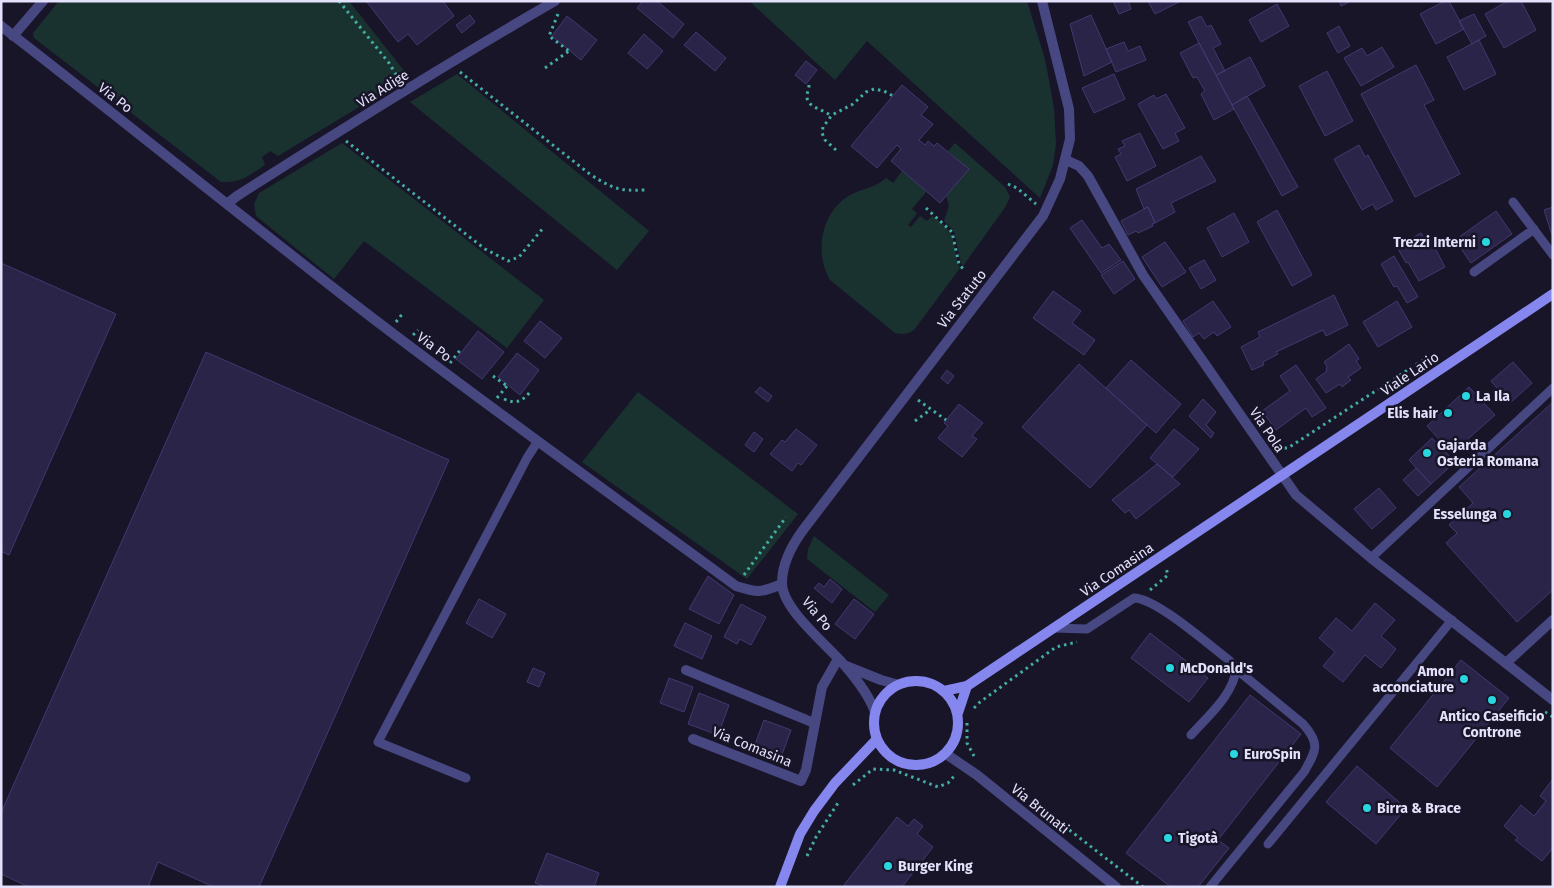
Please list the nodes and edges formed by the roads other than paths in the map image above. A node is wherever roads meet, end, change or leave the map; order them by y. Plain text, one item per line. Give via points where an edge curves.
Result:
1 (43, 1) edge
2 (555, 1) edge
3 (1042, 1) edge
4 (1, 26) edge
5 (13, 36) junction
6 (1066, 160) junction
7 (1513, 202) dead end
8 (228, 203) junction
9 (1534, 230) junction
10 (1553, 255) edge
11 (1474, 272) dead end
12 (1553, 294) edge
13 (1553, 388) edge
14 (538, 441) junction
15 (1484, 452) junction
16 (1490, 459) dead end
17 (1282, 476) junction
18 (1371, 558) junction
19 (782, 584) junction
20 (1452, 620) junction
21 (1553, 620) edge
22 (1054, 628) junction
23 (842, 662) junction
24 (1506, 662) junction
25 (1236, 669) junction
26 (686, 670) dead end
27 (899, 685) junction
28 (967, 686) junction
29 (944, 691) junction
30 (1553, 700) edge
31 (875, 712) junction
32 (958, 713) junction
33 (814, 723) junction
34 (1191, 735) dead end
35 (693, 738) dead end
36 (877, 739) junction
37 (884, 751) junction
38 (946, 754) junction
39 (860, 758) junction
40 (466, 778) dead end
41 (1268, 844) dead end
42 (780, 887) edge
43 (1116, 887) edge
44 (1210, 887) edge

1 - 5 street
2 - 8 street, Via Adige
3 - 6 street, Via Statuto via 1068,109 1070,139
4 - 5 street, Via Po
5 - 8 street, Via Po
6 - 17 street, Via Pola via 1079,166 1088,176 1143,275
6 - 19 street, Via Statuto via 1043,216 791,547
7 - 9 lane
8 - 14 street, Via Po via 341,294
9 - 10 lane
9 - 11 lane
12 - 17 main road, Viale Lario
13 - 15 lane via 1502,442
14 - 19 street, Via Po via 736,586 756,592
14 - 40 lane via 378,742
15 - 16 lane
15 - 18 lane
17 - 18 street, Via Pola via 1296,495
17 - 22 main road, Via Comasina
18 - 20 street, Via Pola
19 - 23 street, Via Po via 798,617
20 - 24 street, Via Pola
20 - 41 lane
21 - 24 street
22 - 25 lane via 1087,629 1134,598 1140,598 1157,605
22 - 28 main road, Via Comasina
23 - 27 street, Via Po
23 - 31 street, Via Po via 870,698
23 - 33 street, Via Comasina via 822,687
24 - 30 street, Via Pola
25 - 34 lane via 1230,689
25 - 44 lane via 1303,724 1316,744 1314,756 1304,772
26 - 33 street
27 - 29 main road via 922,681
27 - 31 main road via 888,691
28 - 29 main road, Via Comasina
28 - 32 main road
29 - 32 main road
31 - 36 main road
32 - 38 main road via 959,728 955,742
33 - 35 street, Via Comasina via 801,781
36 - 37 main road
36 - 39 main road
37 - 38 main road via 894,760 914,766 935,762
37 - 39 main road
38 - 43 street, Via Brunati
39 - 42 main road via 814,811 800,834

